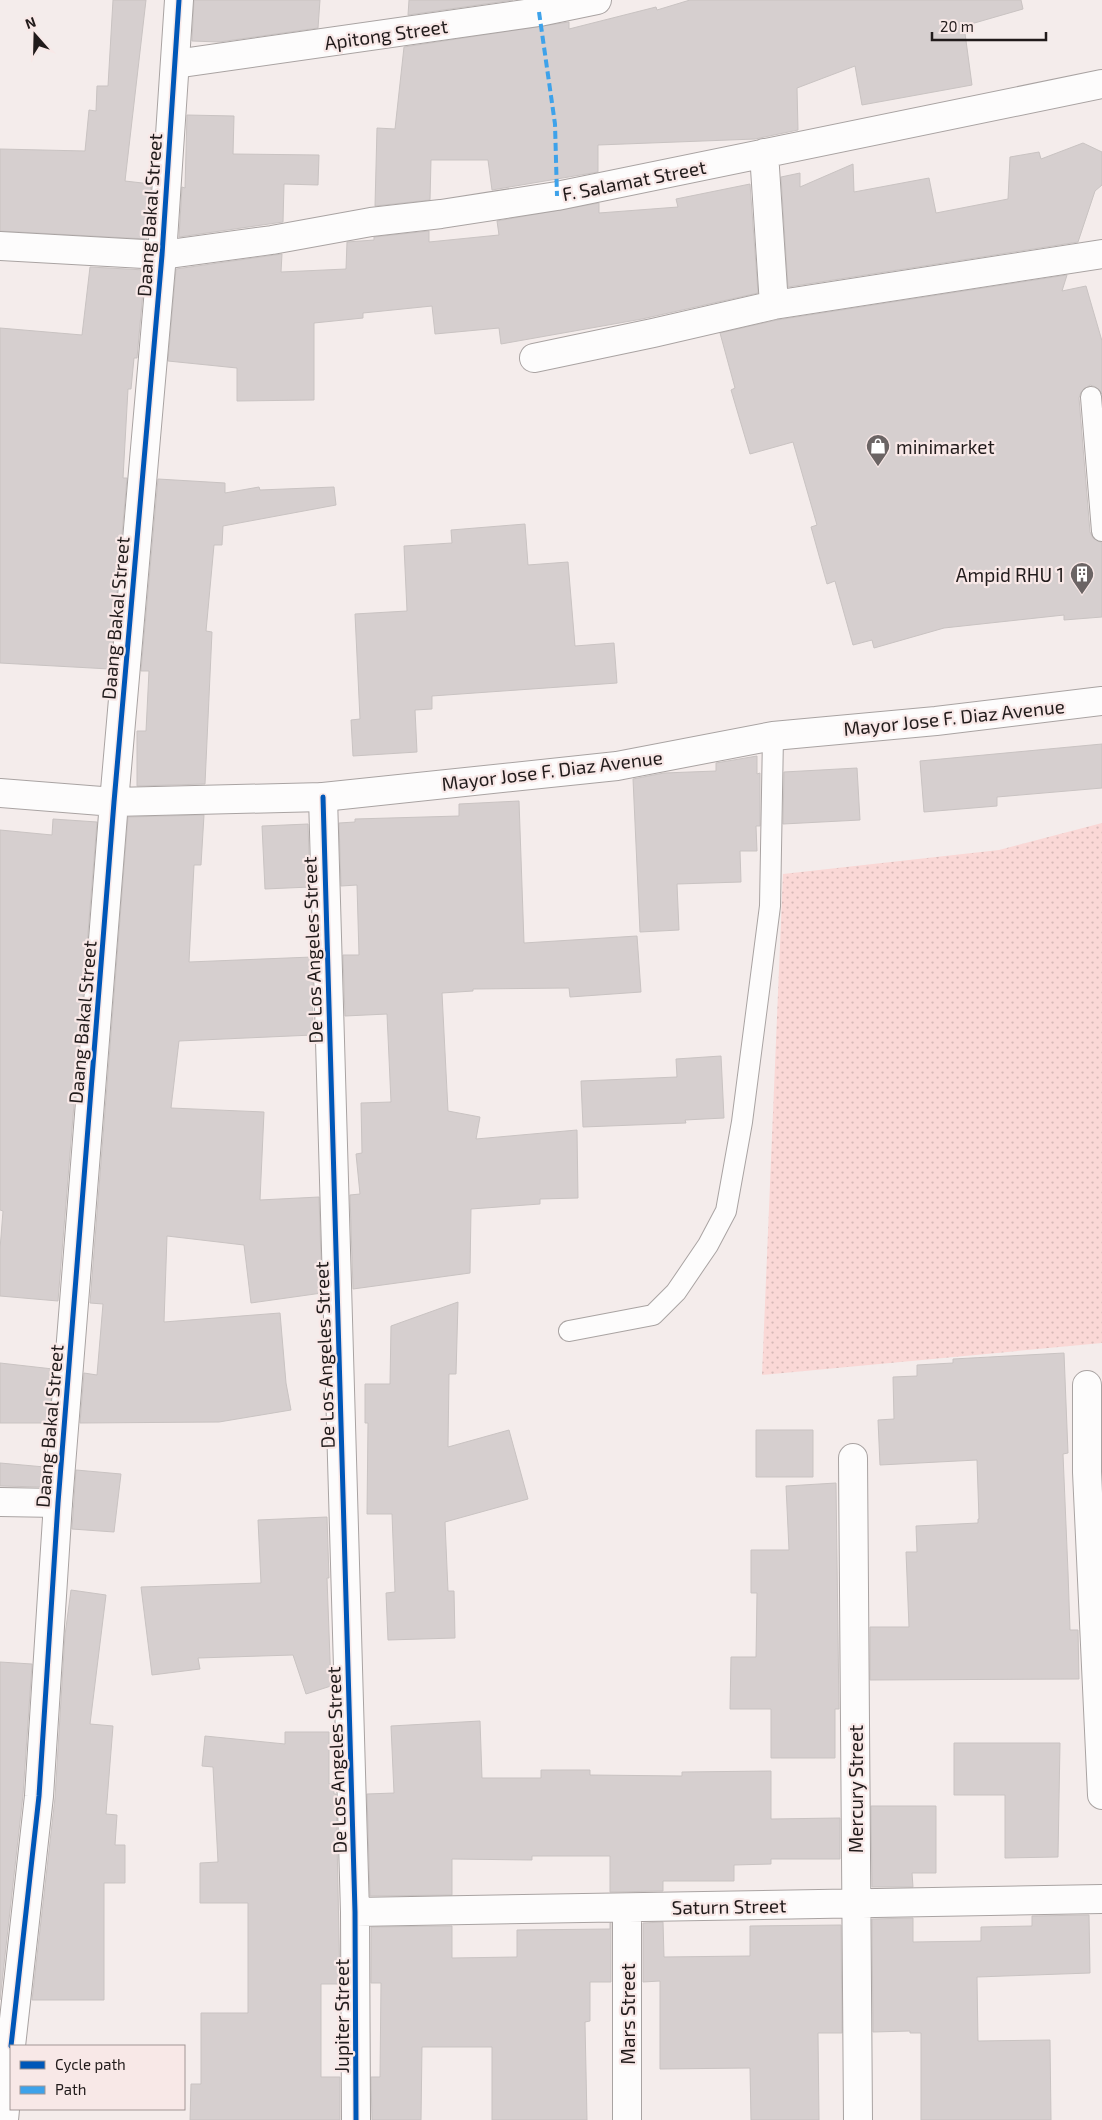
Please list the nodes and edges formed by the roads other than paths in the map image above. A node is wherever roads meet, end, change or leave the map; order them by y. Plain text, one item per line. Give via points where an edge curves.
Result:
1 (179, 0) edge
2 (597, 0) edge
3 (175, 64) junction
4 (1102, 84) edge
5 (764, 153) junction
6 (0, 246) edge
7 (1102, 254) edge
8 (162, 256) junction
9 (774, 306) junction
10 (534, 358) dead end
11 (1090, 397) dead end
12 (1102, 531) edge
13 (1102, 701) edge
14 (773, 736) junction
15 (0, 793) edge
16 (323, 797) junction
17 (114, 802) junction
18 (569, 1331) dead end
19 (1087, 1385) dead end
20 (853, 1458) dead end
21 (1095, 1471) edge
22 (0, 1502) edge
23 (58, 1503) junction
24 (1102, 1795) edge
25 (1102, 1899) edge
26 (856, 1903) junction
27 (627, 1908) junction
28 (355, 1912) junction
29 (11, 2045) edge
30 (10, 2057) edge
31 (4, 2120) edge
32 (356, 2120) edge
33 (627, 2120) edge
34 (858, 2120) edge

1 - 3 street, Daang Bakal Street
2 - 3 street, Apitong Street via 539,12
3 - 8 street, Daang Bakal Street
4 - 5 street, F. Salamat Street
5 - 8 street, F. Salamat Street via 557,196
5 - 9 street
6 - 8 street, F. Salamat Street
7 - 9 street
8 - 17 street, Daang Bakal Street
9 - 10 street
11 - 12 lane
13 - 14 street, Mayor Jose F. Diaz Avenue
14 - 16 street, Mayor Jose F. Diaz Avenue via 617,766
14 - 18 lane via 770,906 742,1122 726,1211 676,1292 653,1315
15 - 17 street, Mayor Jose F. Diaz Avenue
16 - 17 street, Mayor Jose F. Diaz Avenue
16 - 28 street, De Los Angeles Street
17 - 23 street, Daang Bakal Street
19 - 21 street
20 - 26 street, Mercury Street
21 - 24 street
22 - 23 street
23 - 29 street, Daang Bakal Street via 39,1796
25 - 26 street, Saturn Street
26 - 27 street, Saturn Street
26 - 34 street, Mercury Street
27 - 28 street, Saturn Street
27 - 33 street, Mars Street
28 - 32 street, Jupiter Street
30 - 31 street, Daang Bakal Street

